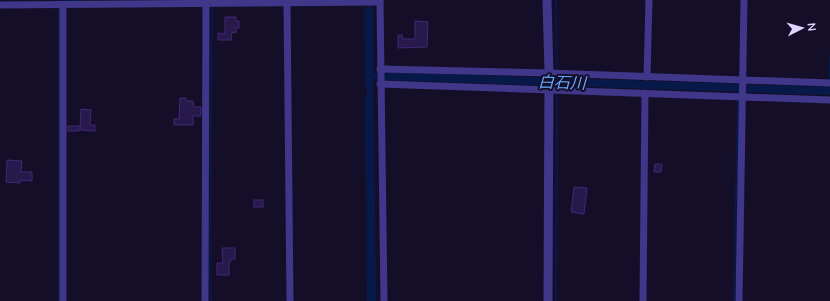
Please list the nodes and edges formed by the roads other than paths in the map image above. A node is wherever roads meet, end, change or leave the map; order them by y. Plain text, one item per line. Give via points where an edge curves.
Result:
1 (547, 0) edge
2 (649, 0) edge
3 (744, 0) edge
4 (297, 1) edge
5 (377, 1) edge
6 (24, 2) edge
7 (100, 2) edge
8 (209, 2) edge
9 (287, 3) junction
10 (0, 5) edge
11 (63, 5) junction
12 (380, 70) junction
13 (553, 74) junction
14 (647, 77) junction
15 (743, 80) junction
16 (380, 82) junction
17 (828, 82) edge
18 (553, 89) junction
19 (645, 93) junction
20 (740, 97) junction
21 (830, 100) edge
22 (63, 301) edge
23 (205, 301) edge
24 (290, 301) edge
25 (384, 301) edge
26 (548, 301) edge
27 (643, 301) edge
28 (739, 301) edge

1 - 13 street
2 - 14 street
3 - 15 street
4 - 5 street
4 - 9 street
5 - 12 street
6 - 10 street
6 - 11 street
7 - 8 street
7 - 11 street
8 - 9 street
8 - 23 street
9 - 24 street
11 - 22 street
12 - 13 street
12 - 16 street
13 - 14 street
13 - 18 street
14 - 15 street
15 - 17 street
15 - 20 street
16 - 18 street
16 - 25 street
18 - 19 street
18 - 26 street
19 - 20 street
19 - 27 street
20 - 21 street
20 - 28 street

